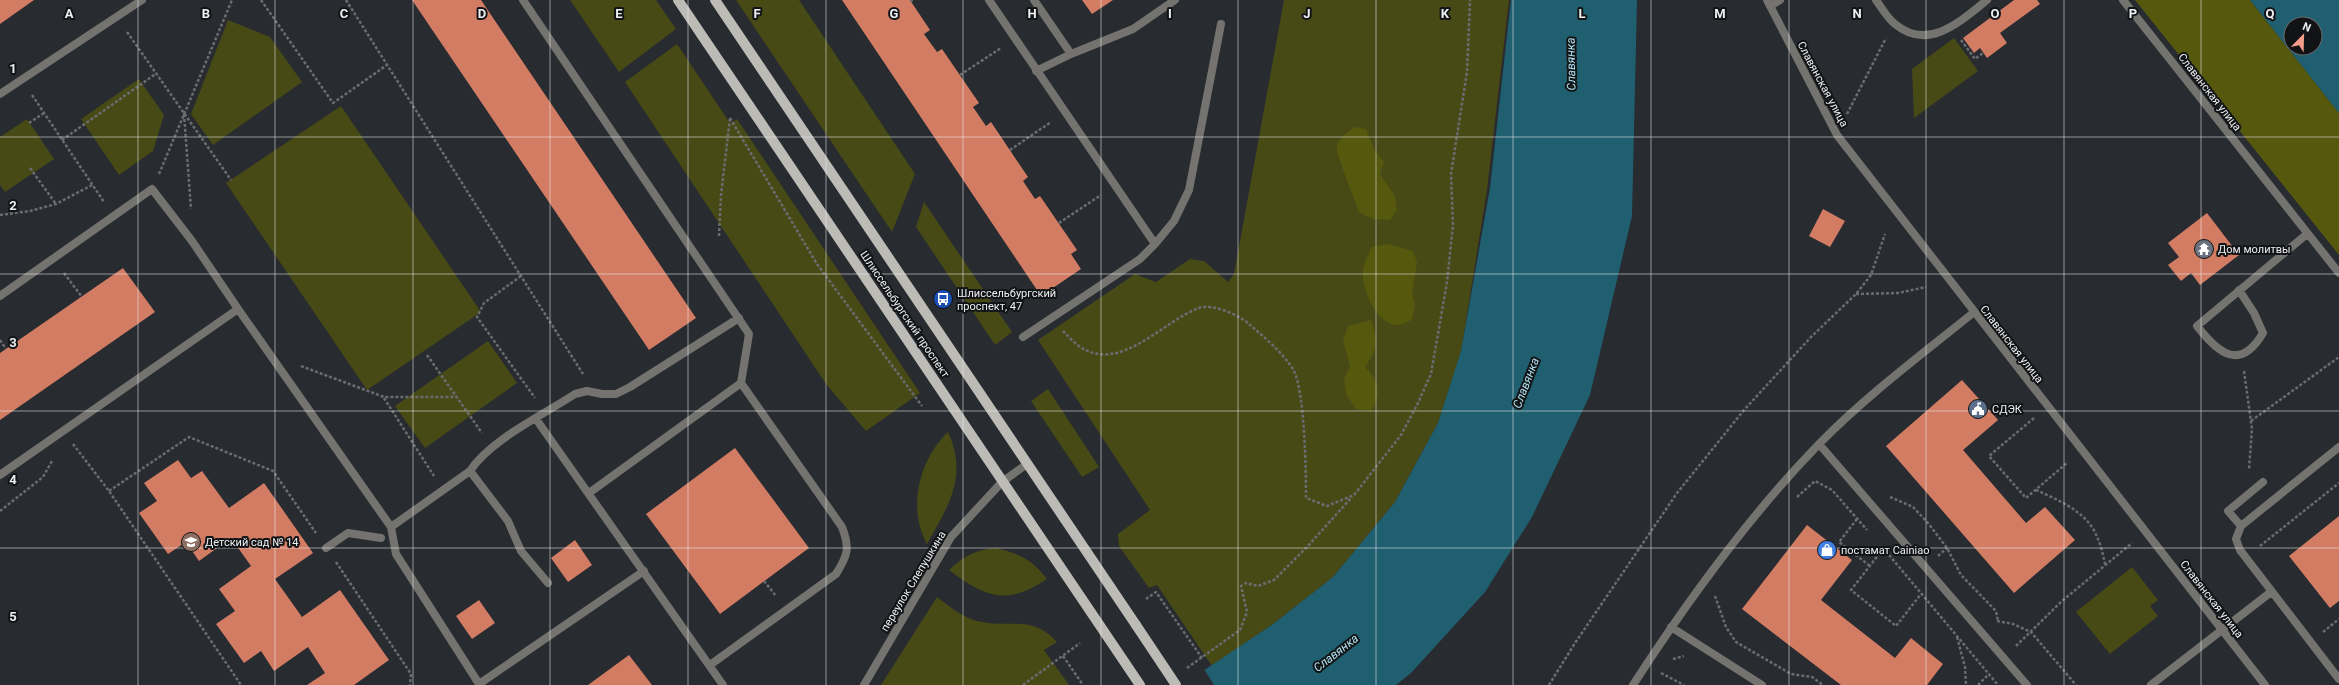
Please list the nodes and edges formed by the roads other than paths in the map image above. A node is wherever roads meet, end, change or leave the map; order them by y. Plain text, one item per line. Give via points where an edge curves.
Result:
1 (142, 0) edge
2 (523, 0) edge
3 (678, 0) edge
4 (715, 0) edge
5 (989, 0) edge
6 (1034, 0) edge
7 (1175, 0) edge
8 (1780, 0) edge
9 (1876, 0) edge
10 (1987, 0) edge
11 (2123, 0) edge
12 (1768, 3) edge
13 (1220, 24) dead end
14 (1072, 54) junction
15 (1036, 71) junction
16 (0, 94) edge
17 (2307, 234) junction
18 (1155, 244) junction
19 (2339, 273) edge
20 (2240, 290) junction
21 (0, 296) edge
22 (238, 309) junction
23 (1973, 313) junction
24 (739, 318) junction
25 (1023, 337) dead end
26 (741, 383) junction
27 (536, 419) junction
28 (1819, 444) junction
29 (2339, 447) edge
30 (1027, 464) junction
31 (470, 471) junction
32 (0, 475) edge
33 (1002, 482) junction
34 (2263, 482) dead end
35 (589, 493) junction
36 (2241, 526) junction
37 (391, 527) junction
38 (381, 538) dead end
39 (326, 548) road end
40 (644, 571) junction
41 (548, 583) dead end
42 (2272, 592) junction
43 (1671, 627) junction
44 (2222, 630) junction
45 (710, 666) junction
46 (2339, 679) edge
47 (480, 684) edge
48 (724, 685) edge
49 (864, 685) edge
50 (1140, 685) edge
51 (1176, 685) edge
52 (1633, 685) edge
53 (1762, 685) edge
54 (2026, 685) edge
55 (2151, 685) edge
56 (2265, 685) edge

1 - 16 street
2 - 24 street
3 - 33 main road, Шлиссельбургский проспект
4 - 30 main road, Шлиссельбургский проспект
5 - 15 street
6 - 14 street
7 - 14 street via 1133,29
8 - 12 street
9 - 10 street via 1895,24 1912,34 1931,34 1952,28
11 - 17 street, Славянская улица
12 - 23 street, Славянская улица via 1837,135
13 - 18 street via 1189,190 1174,221
14 - 15 street
15 - 18 street
17 - 19 street, Славянская улица
17 - 20 street
18 - 25 street via 1140,259
20 - 20 street via 2198,326 2212,345 2226,354 2242,355 2254,348 2263,333
21 - 22 street via 152,189 192,241
22 - 32 street
22 - 37 street
23 - 28 street via 1862,404
23 - 44 street, Славянская улица
24 - 26 street via 749,334
24 - 27 street via 616,394 587,391 574,394
26 - 35 street
26 - 45 street via 842,527 848,544 845,560 836,574
27 - 31 street via 491,447
27 - 35 street
28 - 43 street via 1763,508
28 - 54 street
29 - 36 street
30 - 33 street, переулок Слепушкина
30 - 51 main road, Шлиссельбургский проспект, bridge
31 - 37 street
31 - 41 street via 508,521 521,551
33 - 49 street, переулок Слепушкина via 951,537
33 - 50 main road, Шлиссельбургский проспект
34 - 36 street via 2228,511
35 - 40 street
36 - 42 street via 2236,539 2245,557
37 - 47 street via 396,554
38 - 39 street via 348,533
40 - 45 street
40 - 47 street
42 - 44 street
42 - 46 street
43 - 52 street
43 - 53 street
44 - 55 street
44 - 56 street, Славянская улица
45 - 48 street

